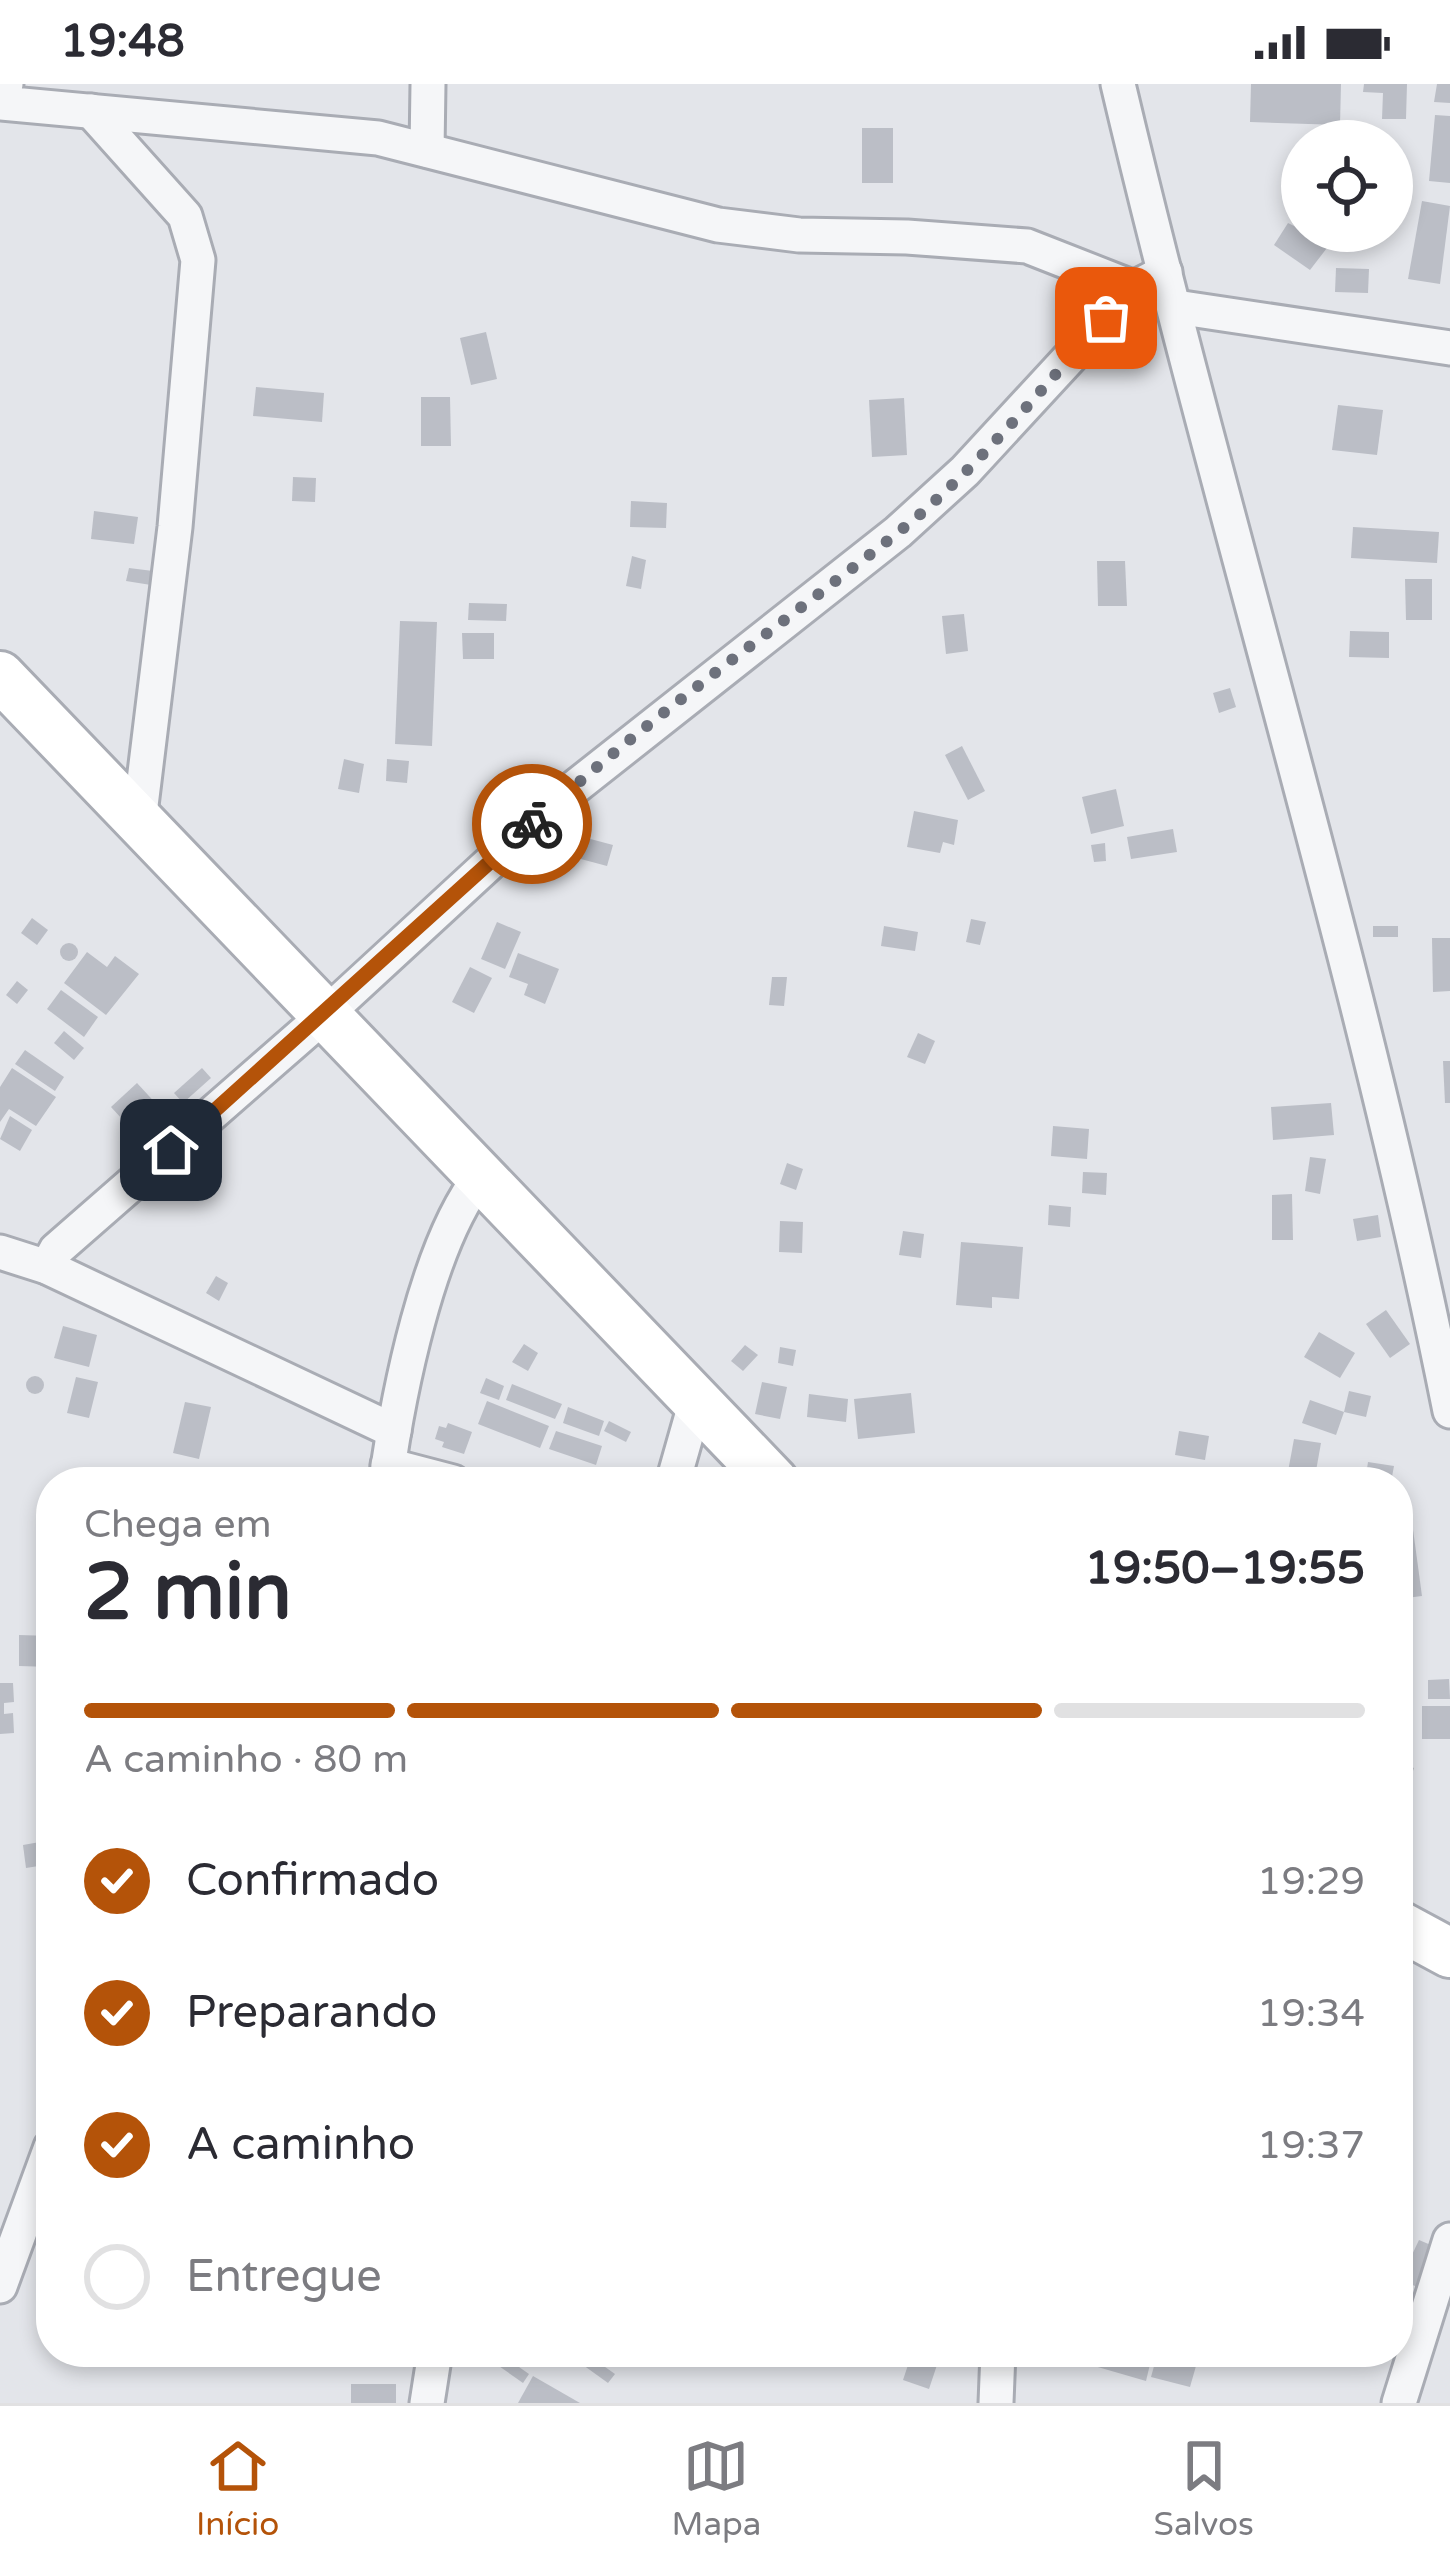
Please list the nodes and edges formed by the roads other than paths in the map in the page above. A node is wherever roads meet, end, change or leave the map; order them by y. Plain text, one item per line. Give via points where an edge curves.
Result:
1 (6, 84) edge
2 (428, 84) edge
3 (1118, 84) edge
4 (91, 111) junction
5 (427, 150) junction
6 (1166, 272) junction
7 (1135, 288) junction
8 (1176, 308) junction
9 (1450, 348) edge
10 (0, 676) edge
11 (139, 822) junction
12 (326, 1013) junction
13 (482, 1176) junction
14 (0, 1252) edge
15 (47, 1267) junction
16 (696, 1401) junction
17 (1450, 1411) edge
18 (394, 1431) junction
19 (388, 1467) edge
20 (677, 1467) edge
21 (760, 1467) edge
22 (1413, 1933) edge
23 (1450, 1953) edge
24 (36, 2188) edge
25 (1450, 2240) edge
26 (0, 2286) edge
27 (1413, 2358) edge
28 (433, 2367) edge
29 (997, 2367) edge
30 (1410, 2367) edge
31 (427, 2403) edge
32 (995, 2403) edge
33 (1399, 2403) edge

1 - 4 street via 1,103
2 - 5 street
3 - 6 street
4 - 5 street
4 - 11 street via 184,216 198,260
5 - 7 street via 718,225 1027,246
6 - 7 street
6 - 8 street
7 - 12 street via 898,532 556,802
8 - 9 street
8 - 17 street via 1406,1204
10 - 11 main road
11 - 12 main road
12 - 13 main road
12 - 15 street via 56,1250
13 - 16 main road
13 - 18 street via 450,1229
14 - 15 street
15 - 18 street
16 - 20 street
16 - 21 main road
18 - 19 street
22 - 23 main road
24 - 26 street
25 - 27 street
28 - 31 street
29 - 32 street
30 - 33 street

